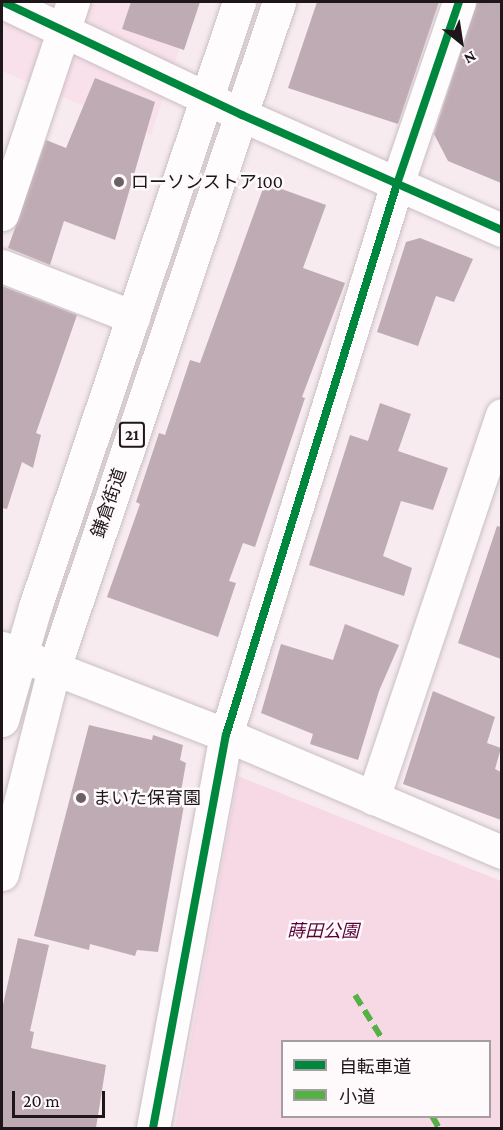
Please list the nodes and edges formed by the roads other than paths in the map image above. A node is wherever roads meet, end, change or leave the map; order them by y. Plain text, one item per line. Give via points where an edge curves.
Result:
1 (3, 2) edge
2 (239, 2) edge
3 (279, 2) edge
4 (459, 2) edge
5 (69, 16) edge
6 (207, 98) junction
7 (242, 115) junction
8 (397, 184) junction
9 (2, 214) edge
10 (501, 230) edge
11 (2, 267) edge
12 (133, 317) junction
13 (501, 415) edge
14 (11, 651) edge
15 (54, 668) junction
16 (2, 720) edge
17 (226, 735) junction
18 (373, 798) junction
19 (501, 852) edge
20 (2, 873) edge
21 (153, 1128) edge

1 - 5 street
2 - 6 street, 鎌倉街道 / 21
3 - 7 street, 鎌倉街道 / 21
4 - 8 street
5 - 6 street
5 - 9 street
6 - 7 street
6 - 12 street, 鎌倉街道 / 21
7 - 8 street
7 - 15 street, 鎌倉街道 / 21
8 - 10 street
8 - 17 street
11 - 12 street
12 - 14 street, 鎌倉街道 / 21
13 - 18 street
14 - 15 street
14 - 16 street, 鎌倉街道 / 21
15 - 17 street
15 - 20 street, 鎌倉街道 / 21
17 - 18 street
17 - 21 street
18 - 19 street

